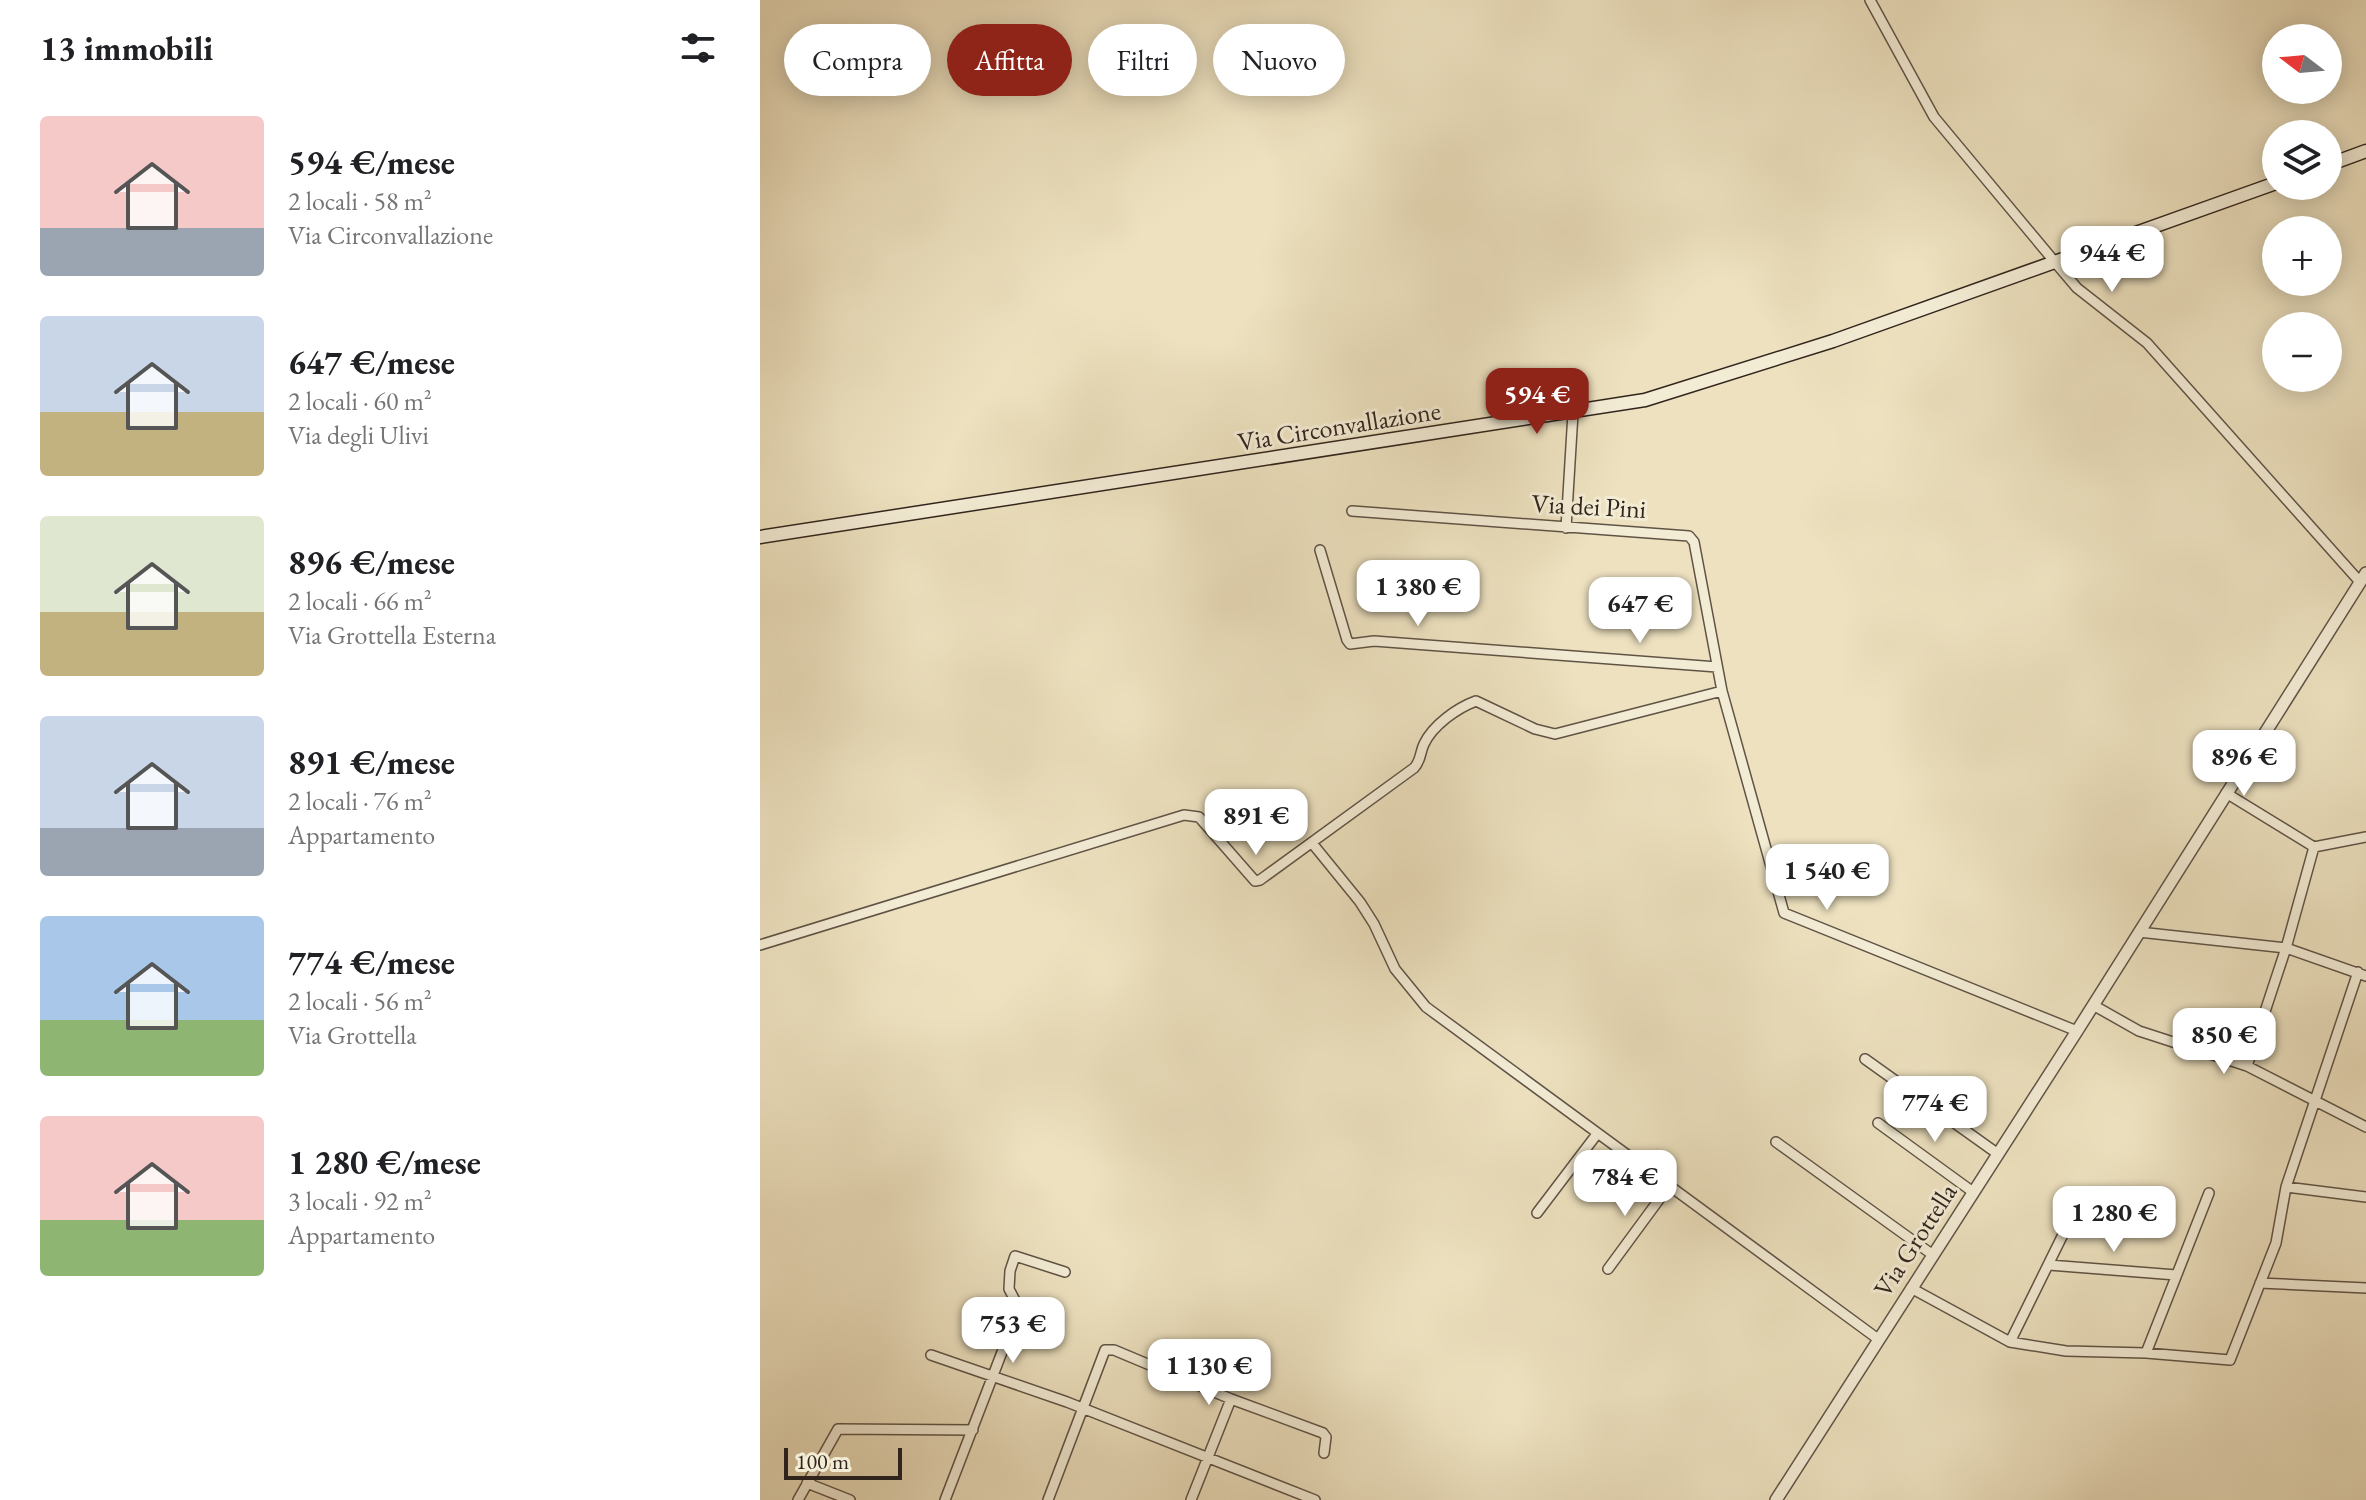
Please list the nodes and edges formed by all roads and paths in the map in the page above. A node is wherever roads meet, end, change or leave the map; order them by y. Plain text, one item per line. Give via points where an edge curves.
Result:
1 (1870, 0) edge
2 (2366, 151) edge
3 (2342, 160) edge
4 (2262, 188) edge
5 (2054, 261) junction
6 (1573, 413) junction
7 (1352, 511) dead end
8 (1566, 528) junction
9 (760, 537) edge
10 (1320, 550) dead end
11 (2363, 578) edge
12 (1717, 667) junction
13 (1722, 691) junction
14 (2226, 793) junction
15 (2366, 837) edge
16 (1312, 843) junction
17 (2314, 847) junction
18 (2139, 932) junction
19 (760, 945) edge
20 (2286, 948) junction
21 (2362, 974) edge
22 (2093, 1005) junction
23 (2077, 1031) junction
24 (1865, 1059) dead end
25 (2247, 1066) junction
26 (2314, 1101) junction
27 (1878, 1123) dead end
28 (2366, 1127) edge
29 (1597, 1134) junction
30 (1776, 1142) dead end
31 (1998, 1154) junction
32 (1669, 1186) junction
33 (2286, 1187) junction
34 (1973, 1192) junction
35 (2209, 1193) dead end
36 (2366, 1197) edge
37 (2079, 1202) dead end
38 (1537, 1213) dead end
39 (1933, 1255) junction
40 (2049, 1265) junction
41 (1608, 1269) dead end
42 (1065, 1272) dead end
43 (2176, 1275) junction
44 (2260, 1283) junction
45 (1911, 1288) junction
46 (2366, 1288) edge
47 (1878, 1339) junction
48 (2010, 1342) junction
49 (2146, 1353) junction
50 (931, 1355) dead end
51 (994, 1375) junction
52 (1231, 1399) junction
53 (1082, 1408) junction
54 (973, 1430) junction
55 (1324, 1453) dead end
56 (1208, 1459) junction
57 (807, 1483) junction
58 (1305, 1498) edge
59 (1051, 1499) edge
60 (798, 1500) edge
61 (850, 1500) edge
62 (945, 1500) edge
63 (1191, 1500) edge
64 (1315, 1500) edge
65 (1776, 1500) edge

1 - 5 street via 1934,117
2 - 3 main road
4 - 5 main road, Via Circonvallazione
5 - 6 main road, Via Circonvallazione via 1735,373 1645,400
5 - 11 street via 2077,288 2147,343
6 - 8 street
6 - 9 main road, Via Circonvallazione
7 - 8 street, Via dei Pini
8 - 12 street, Via dei Pini via 1689,536
10 - 12 street via 1347,640 1354,645 1374,641
11 - 14 street, Via Grottella
12 - 13 street
13 - 16 street via 1555,734 1476,701 1467,704 1429,735 1414,768
13 - 23 street via 1784,913
14 - 17 street
14 - 18 street, Via Grottella
15 - 17 street
16 - 19 street via 1255,881 1199,817 1184,815
16 - 29 street via 1360,902 1395,969 1426,1007
17 - 20 street
18 - 20 street
18 - 22 street, Via Grottella
20 - 21 street
20 - 25 street
21 - 26 street
22 - 23 street, Via Grottella
22 - 25 street via 2139,1031
23 - 31 street, Via Grottella
24 - 31 street
25 - 26 street
26 - 28 street
26 - 33 street
27 - 34 street
29 - 32 street
29 - 38 street
30 - 39 street
31 - 34 street, Via Grottella
32 - 41 street
32 - 47 street
33 - 36 street
33 - 44 street via 2276,1243
34 - 39 street, Via Grottella
35 - 43 street
37 - 40 street
39 - 45 street, Via Grottella
40 - 43 street
40 - 48 street
42 - 51 street via 1015,1256 1009,1289 1019,1308
43 - 49 street
44 - 46 street
44 - 49 street via 2230,1360
45 - 47 street, Via Grottella
45 - 48 street
47 - 65 street, Via Grottella
48 - 49 street via 2066,1351
50 - 51 street
51 - 53 street
51 - 54 street
52 - 53 street via 1105,1350
52 - 55 street via 1323,1433
52 - 56 street
53 - 56 street
53 - 59 street
54 - 57 street via 838,1429
54 - 62 street
56 - 58 street
56 - 63 street
57 - 60 street
57 - 61 street
58 - 64 street

